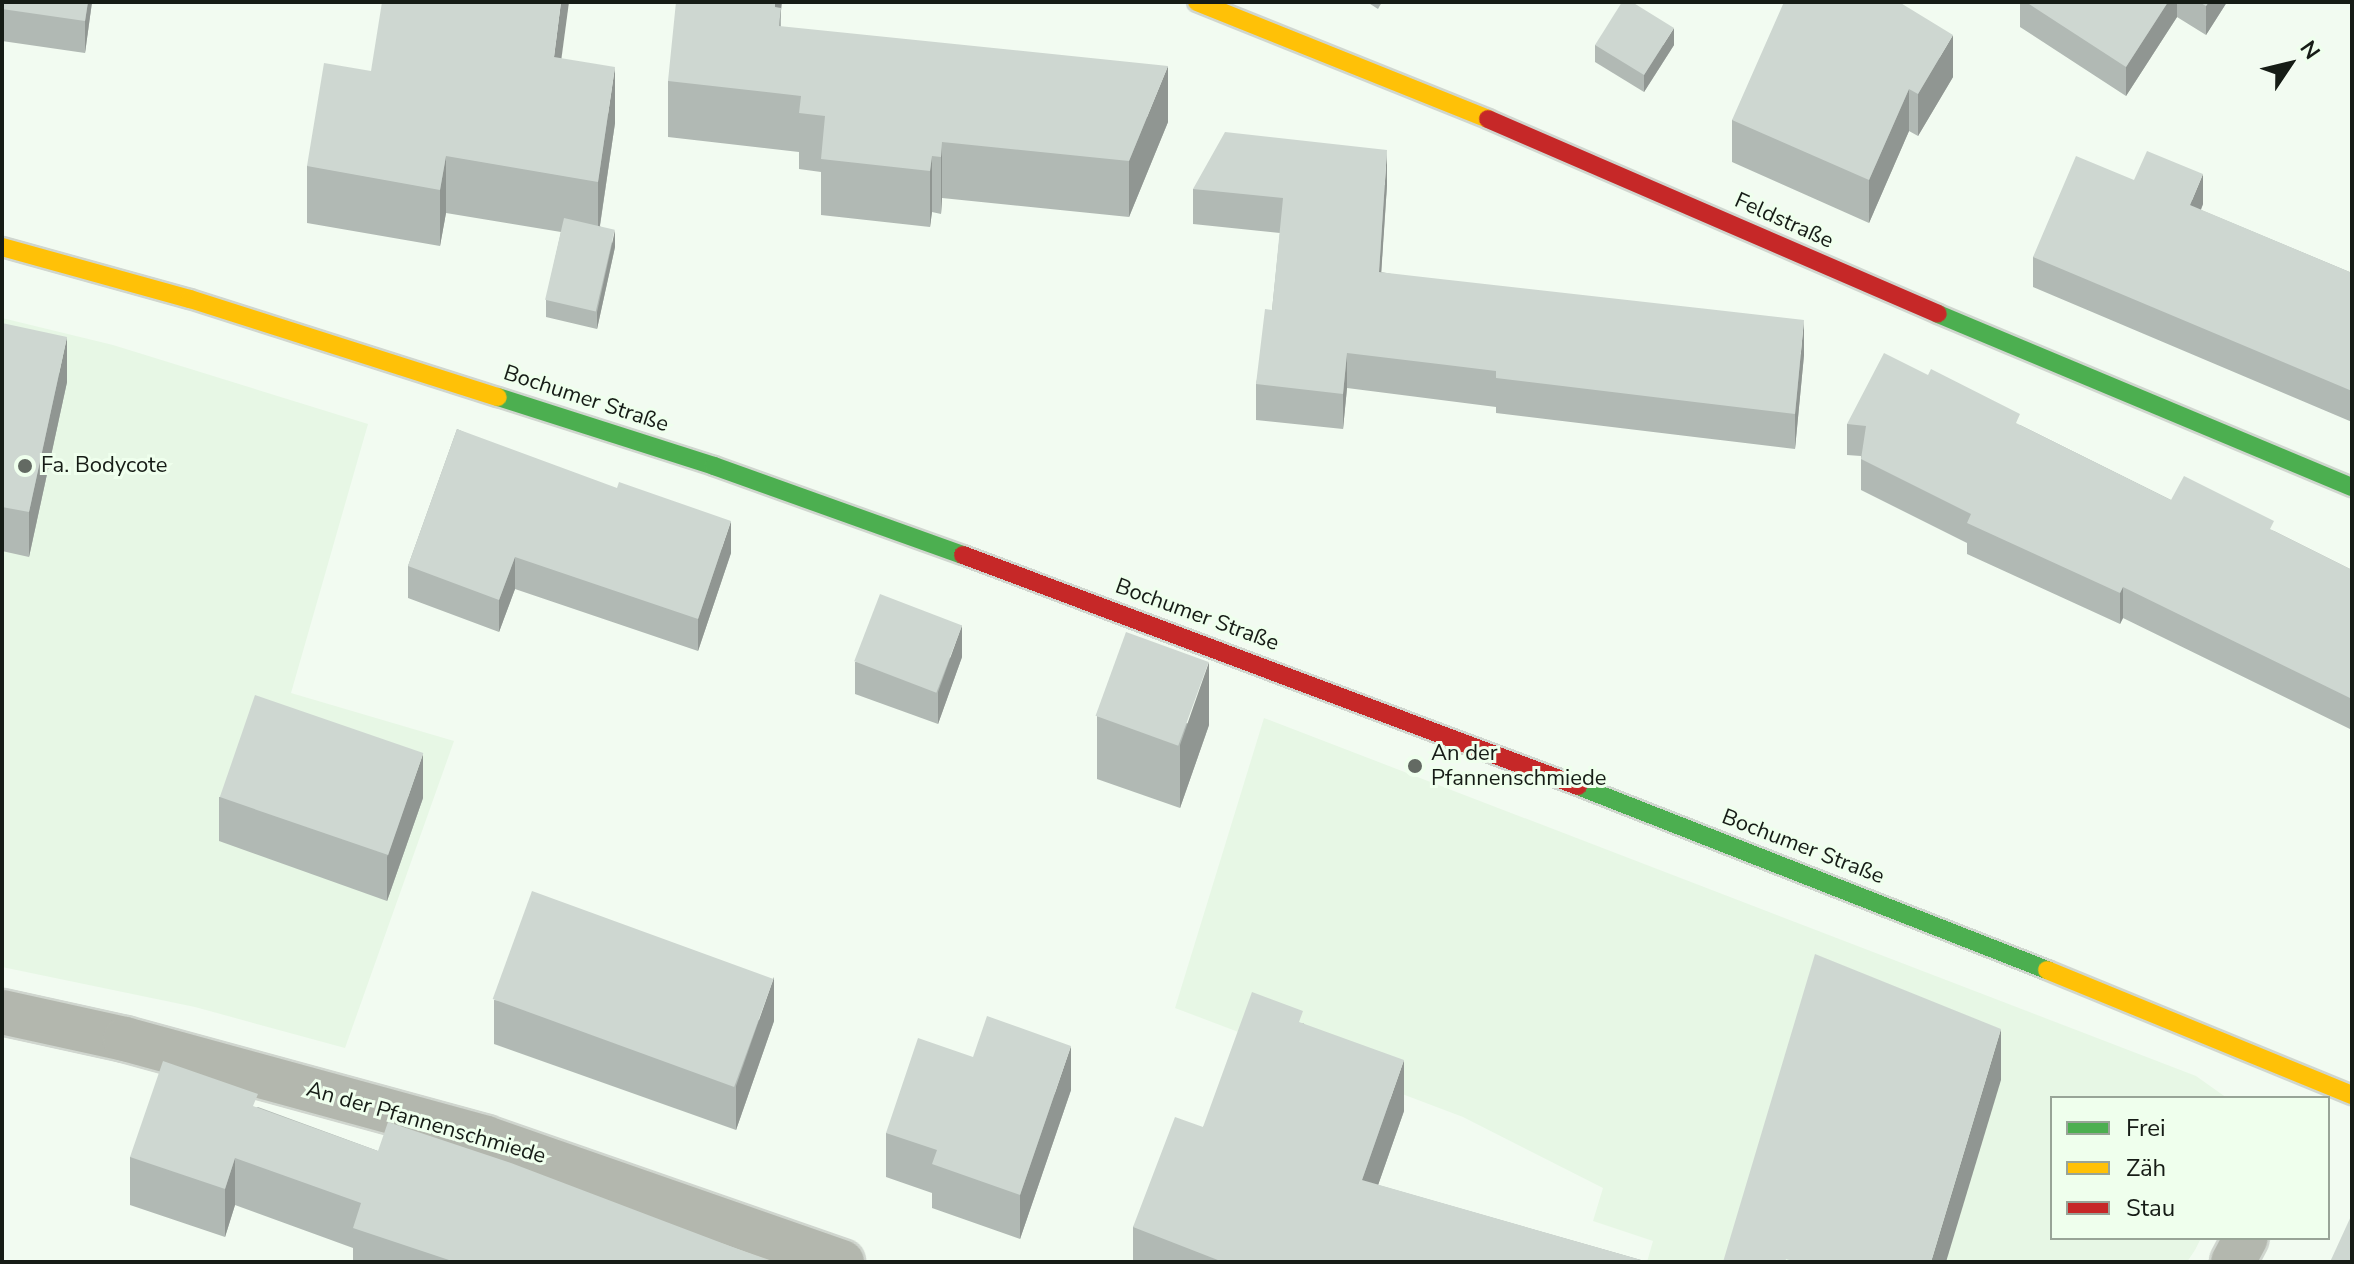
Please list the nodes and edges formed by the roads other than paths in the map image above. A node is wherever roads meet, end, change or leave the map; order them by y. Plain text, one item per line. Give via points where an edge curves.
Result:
1 (1197, 2) edge
2 (2, 247) edge
3 (2352, 487) edge
4 (2, 1012) edge
5 (2333, 1093) edge
6 (2245, 1240) edge
7 (842, 1262) edge
8 (2233, 1262) edge

1 - 3 main road, Feldstraße via 1556,146 1872,286
2 - 5 main road, Bochumer Straße via 190,299 670,451 1168,629 1889,907
4 - 7 street, An der Pfannenschmiede via 125,1039 486,1138
6 - 8 street

